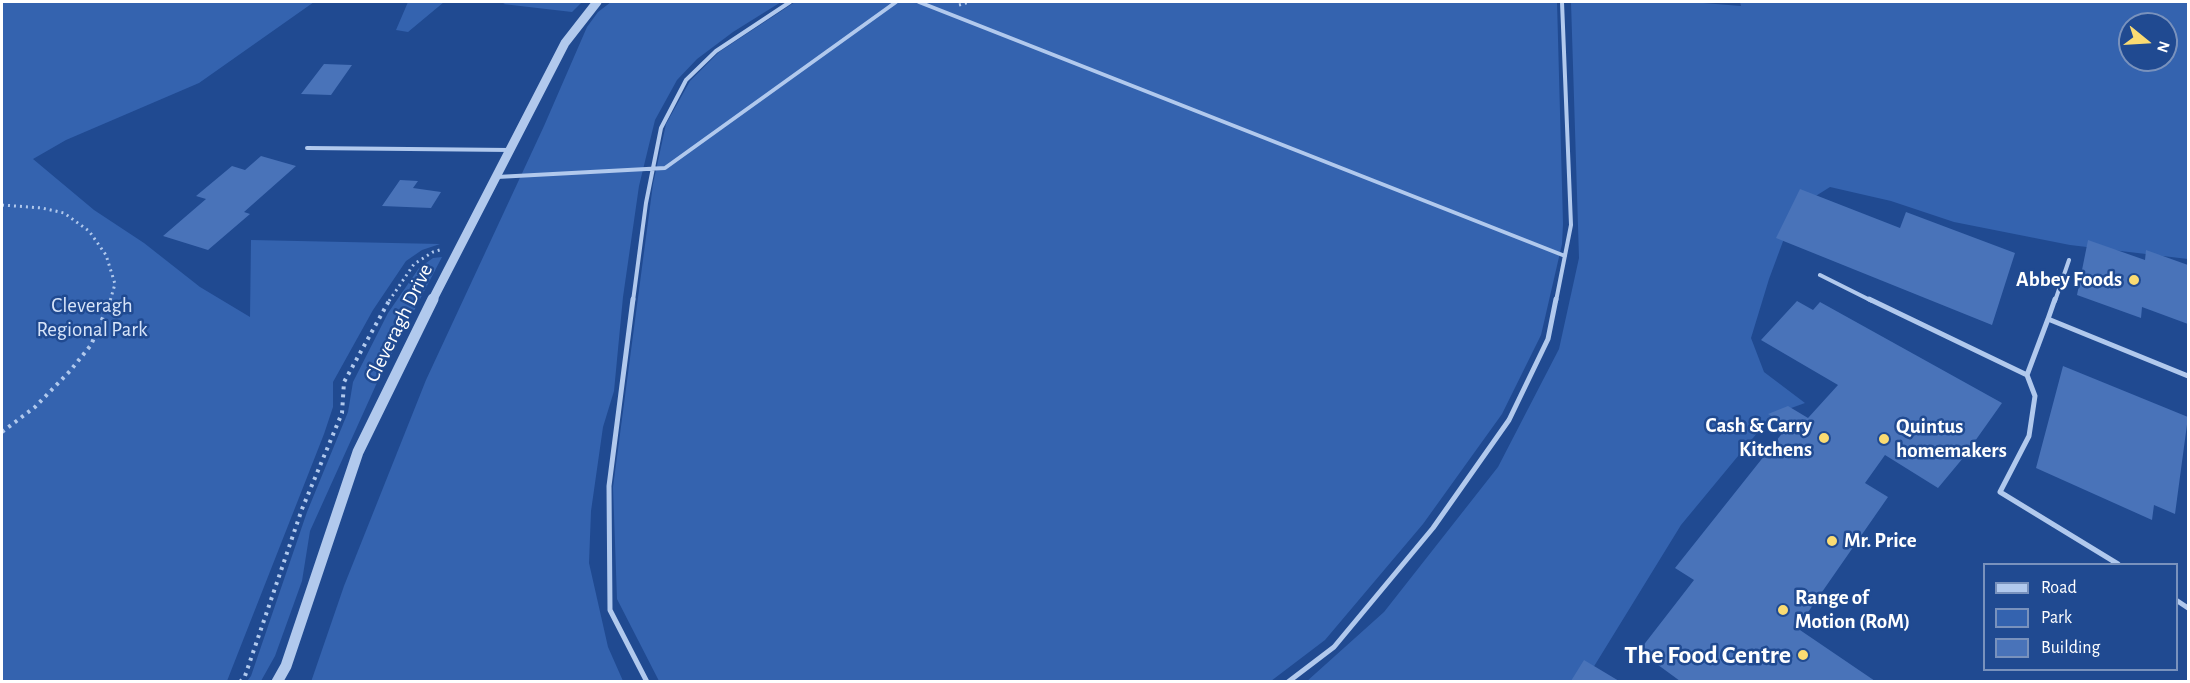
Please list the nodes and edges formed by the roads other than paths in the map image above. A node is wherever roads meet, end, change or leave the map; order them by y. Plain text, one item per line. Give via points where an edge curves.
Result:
1 (597, 2) edge
2 (790, 2) edge
3 (896, 2) edge
4 (920, 2) edge
5 (1562, 2) edge
6 (307, 148) dead end
7 (511, 150) junction
8 (653, 169) junction
9 (496, 177) junction
10 (1565, 256) junction
11 (2069, 260) dead end
12 (1820, 275) dead end
13 (2048, 319) junction
14 (2027, 375) junction
15 (2188, 376) edge
16 (2116, 563) edge
17 (277, 681) edge
18 (647, 681) edge
19 (1288, 681) edge

1 - 7 street, Cleveragh Drive via 565,43
2 - 8 lane via 716,51 686,80 661,128
3 - 8 lane via 678,160 666,168
4 - 10 lane
5 - 10 lane via 1570,225
6 - 7 lane
7 - 9 street, Cleveragh Drive
8 - 9 lane
8 - 18 lane via 609,486 610,610
9 - 17 street, Cleveragh Drive via 358,452 286,666
10 - 19 lane via 1548,339 1509,420 1433,528 1334,647
11 - 13 lane
12 - 14 lane
13 - 14 lane
13 - 15 lane
14 - 16 lane via 2035,396 2029,436 2000,492

